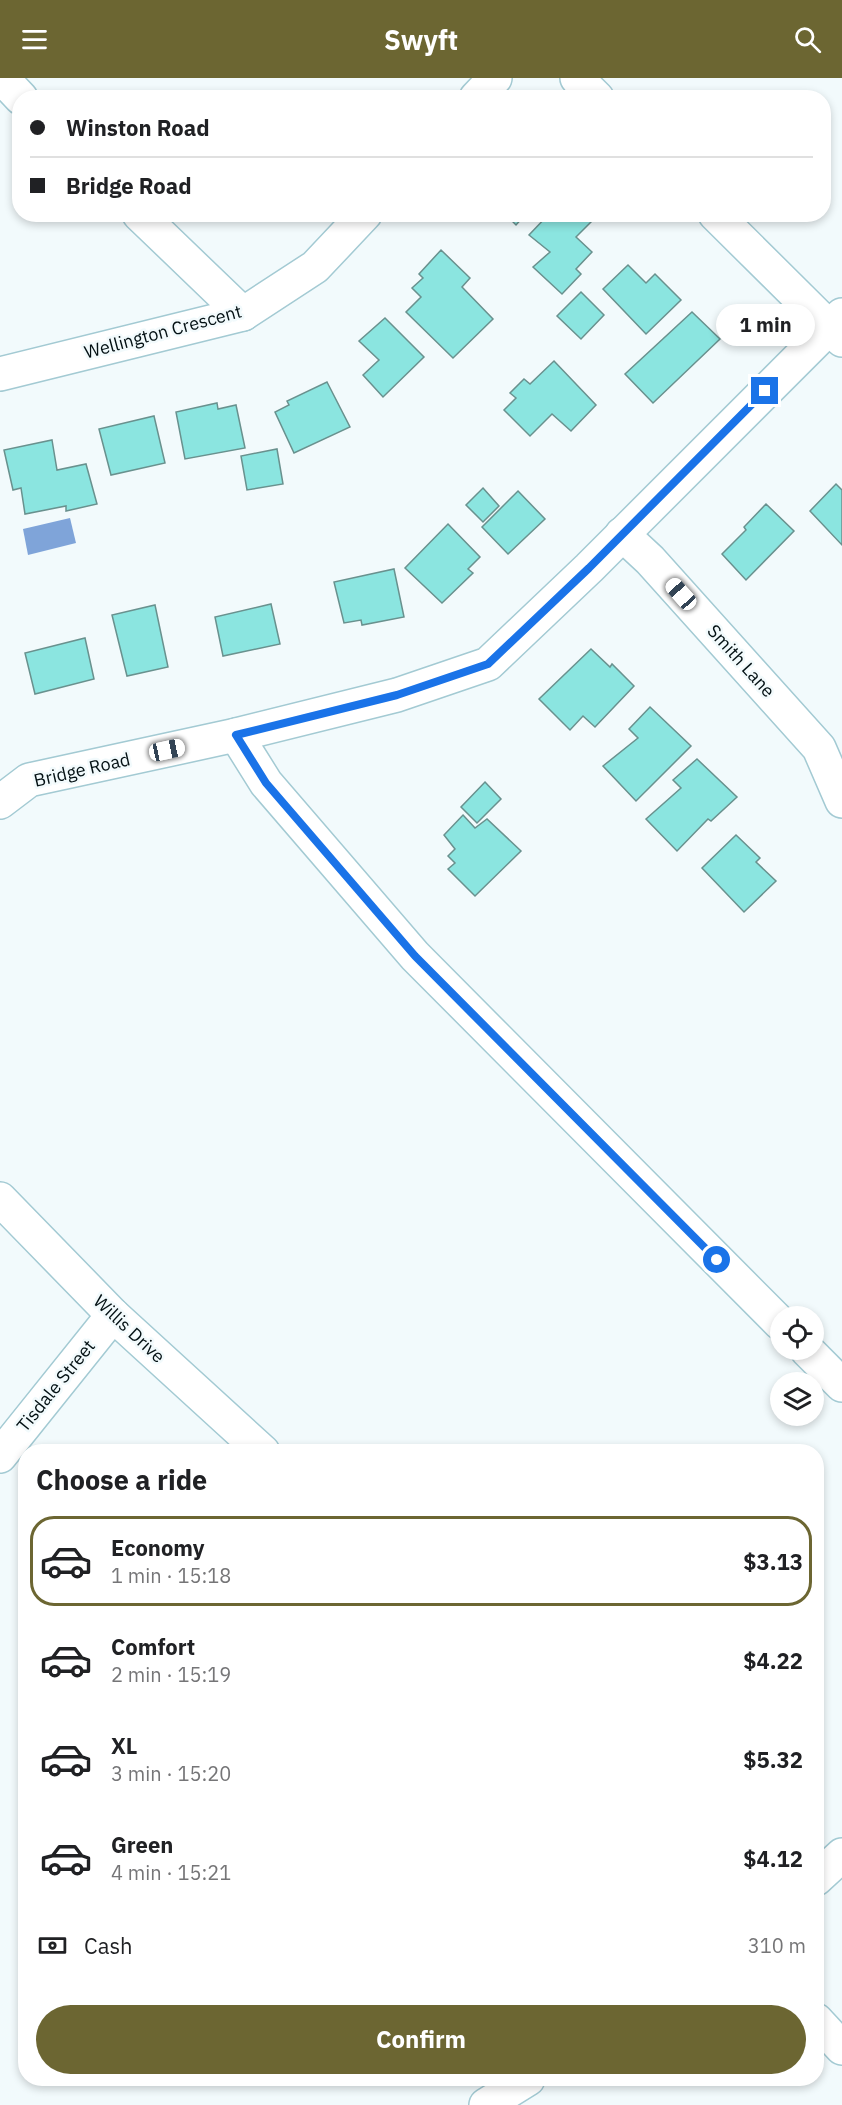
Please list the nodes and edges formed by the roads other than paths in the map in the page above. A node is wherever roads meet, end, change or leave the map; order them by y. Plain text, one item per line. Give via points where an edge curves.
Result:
1 (2, 78) edge
2 (495, 78) edge
3 (577, 78) edge
4 (13, 90) edge
5 (484, 90) edge
6 (589, 90) edge
7 (146, 222) edge
8 (357, 222) edge
9 (724, 222) edge
10 (243, 314) junction
11 (838, 327) edge
12 (0, 374) edge
13 (622, 534) junction
14 (236, 735) junction
15 (842, 801) edge
16 (0, 802) edge
17 (0, 1199) edge
18 (770, 1313) edge
19 (113, 1316) junction
20 (817, 1360) edge
21 (842, 1385) edge
22 (254, 1444) edge
23 (0, 1456) edge
24 (842, 1855) edge
25 (824, 1872) edge
26 (824, 2029) edge
27 (842, 2048) edge
28 (517, 2086) edge
29 (486, 2105) edge

1 - 4 street
2 - 5 street
3 - 6 street
7 - 10 street
8 - 10 street, Wellington Crescent via 315,267
9 - 11 street
10 - 12 street, Wellington Crescent
11 - 13 street, Bridge Road
13 - 14 street, Bridge Road via 488,664 397,695
13 - 15 street, Smith Lane via 819,748
14 - 16 street, Bridge Road via 29,780
14 - 18 street via 266,783 415,956
17 - 19 street, Willis Drive
19 - 22 street, Willis Drive
19 - 23 street, Tisdale Street
20 - 21 street
24 - 25 street
26 - 27 street
28 - 29 street

